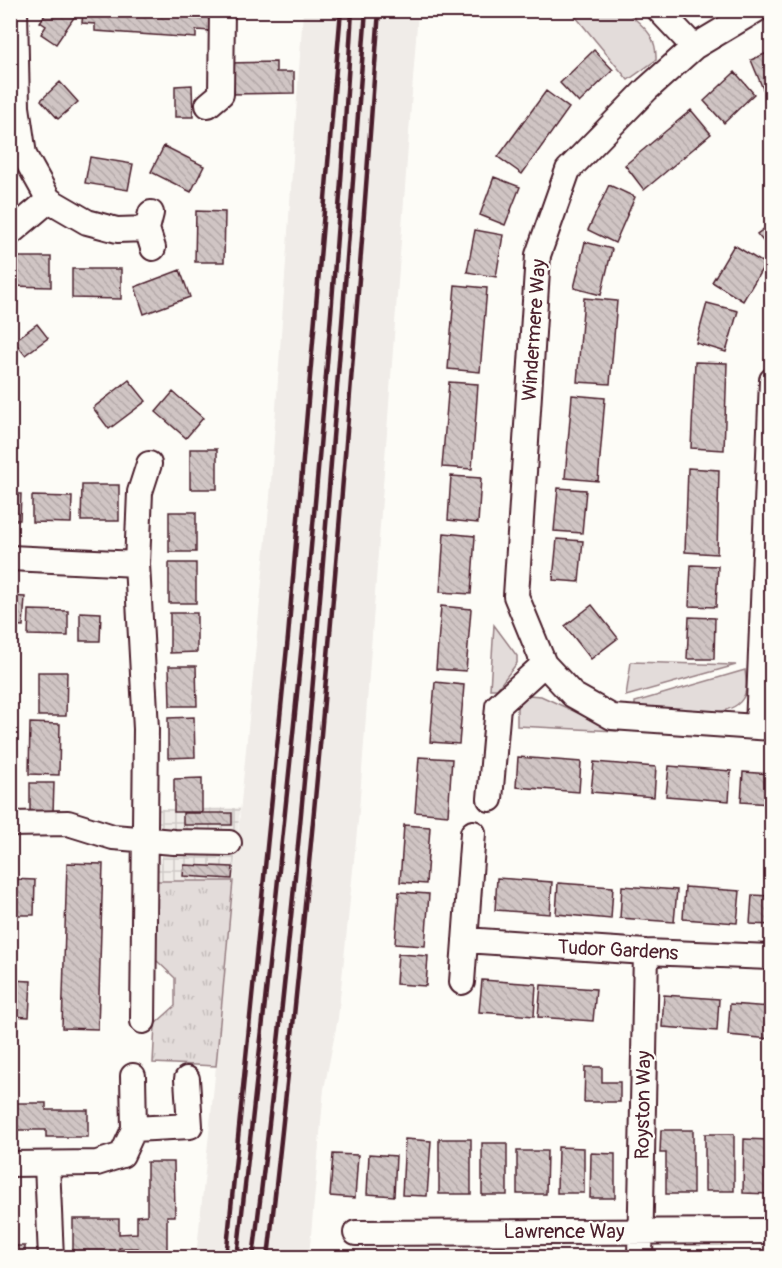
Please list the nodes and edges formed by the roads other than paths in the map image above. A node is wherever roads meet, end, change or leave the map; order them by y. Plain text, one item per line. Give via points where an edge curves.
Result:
1 (15, 10) edge
2 (222, 10) edge
3 (659, 10) edge
4 (756, 10) edge
5 (694, 46) junction
6 (208, 105) dead end
7 (49, 200) junction
8 (151, 230) dead end
9 (10, 232) edge
10 (771, 380) edge
11 (149, 464) dead end
12 (10, 558) edge
13 (137, 564) junction
14 (543, 664) junction
15 (765, 727) edge
16 (490, 799) dead end
17 (10, 824) edge
18 (474, 833) dead end
19 (144, 839) junction
20 (229, 843) dead end
21 (465, 940) junction
22 (646, 952) junction
23 (770, 957) edge
24 (462, 982) dead end
25 (143, 1022) dead end
26 (133, 1076) dead end
27 (187, 1079) dead end
28 (134, 1128) junction
29 (10, 1164) edge
30 (46, 1164) junction
31 (641, 1231) junction
32 (771, 1231) edge
33 (356, 1233) dead end
34 (51, 1257) edge
35 (640, 1257) edge

1 - 7 street via 17,107 24,156
2 - 6 street via 221,94
3 - 5 street
4 - 5 street, Windermere Way
5 - 14 street, Windermere Way via 568,170 538,255 516,596
7 - 8 street via 87,222 117,230
7 - 9 street
10 - 15 street
11 - 13 street via 140,492
12 - 13 street
13 - 19 street via 146,729
14 - 15 street, Windermere Way via 573,695 612,717
14 - 16 street via 498,706
17 - 19 street via 68,823 113,837
18 - 21 street
19 - 20 street
19 - 25 street via 153,990
21 - 22 street, Tudor Gardens
21 - 24 street
22 - 23 street, Tudor Gardens
22 - 31 street, Royston Way
26 - 28 street
27 - 28 street via 190,1126
28 - 30 street via 122,1155 97,1163
29 - 30 street
30 - 34 street
31 - 32 street, Lawrence Way
31 - 33 street, Lawrence Way
31 - 35 street, Royston Way

